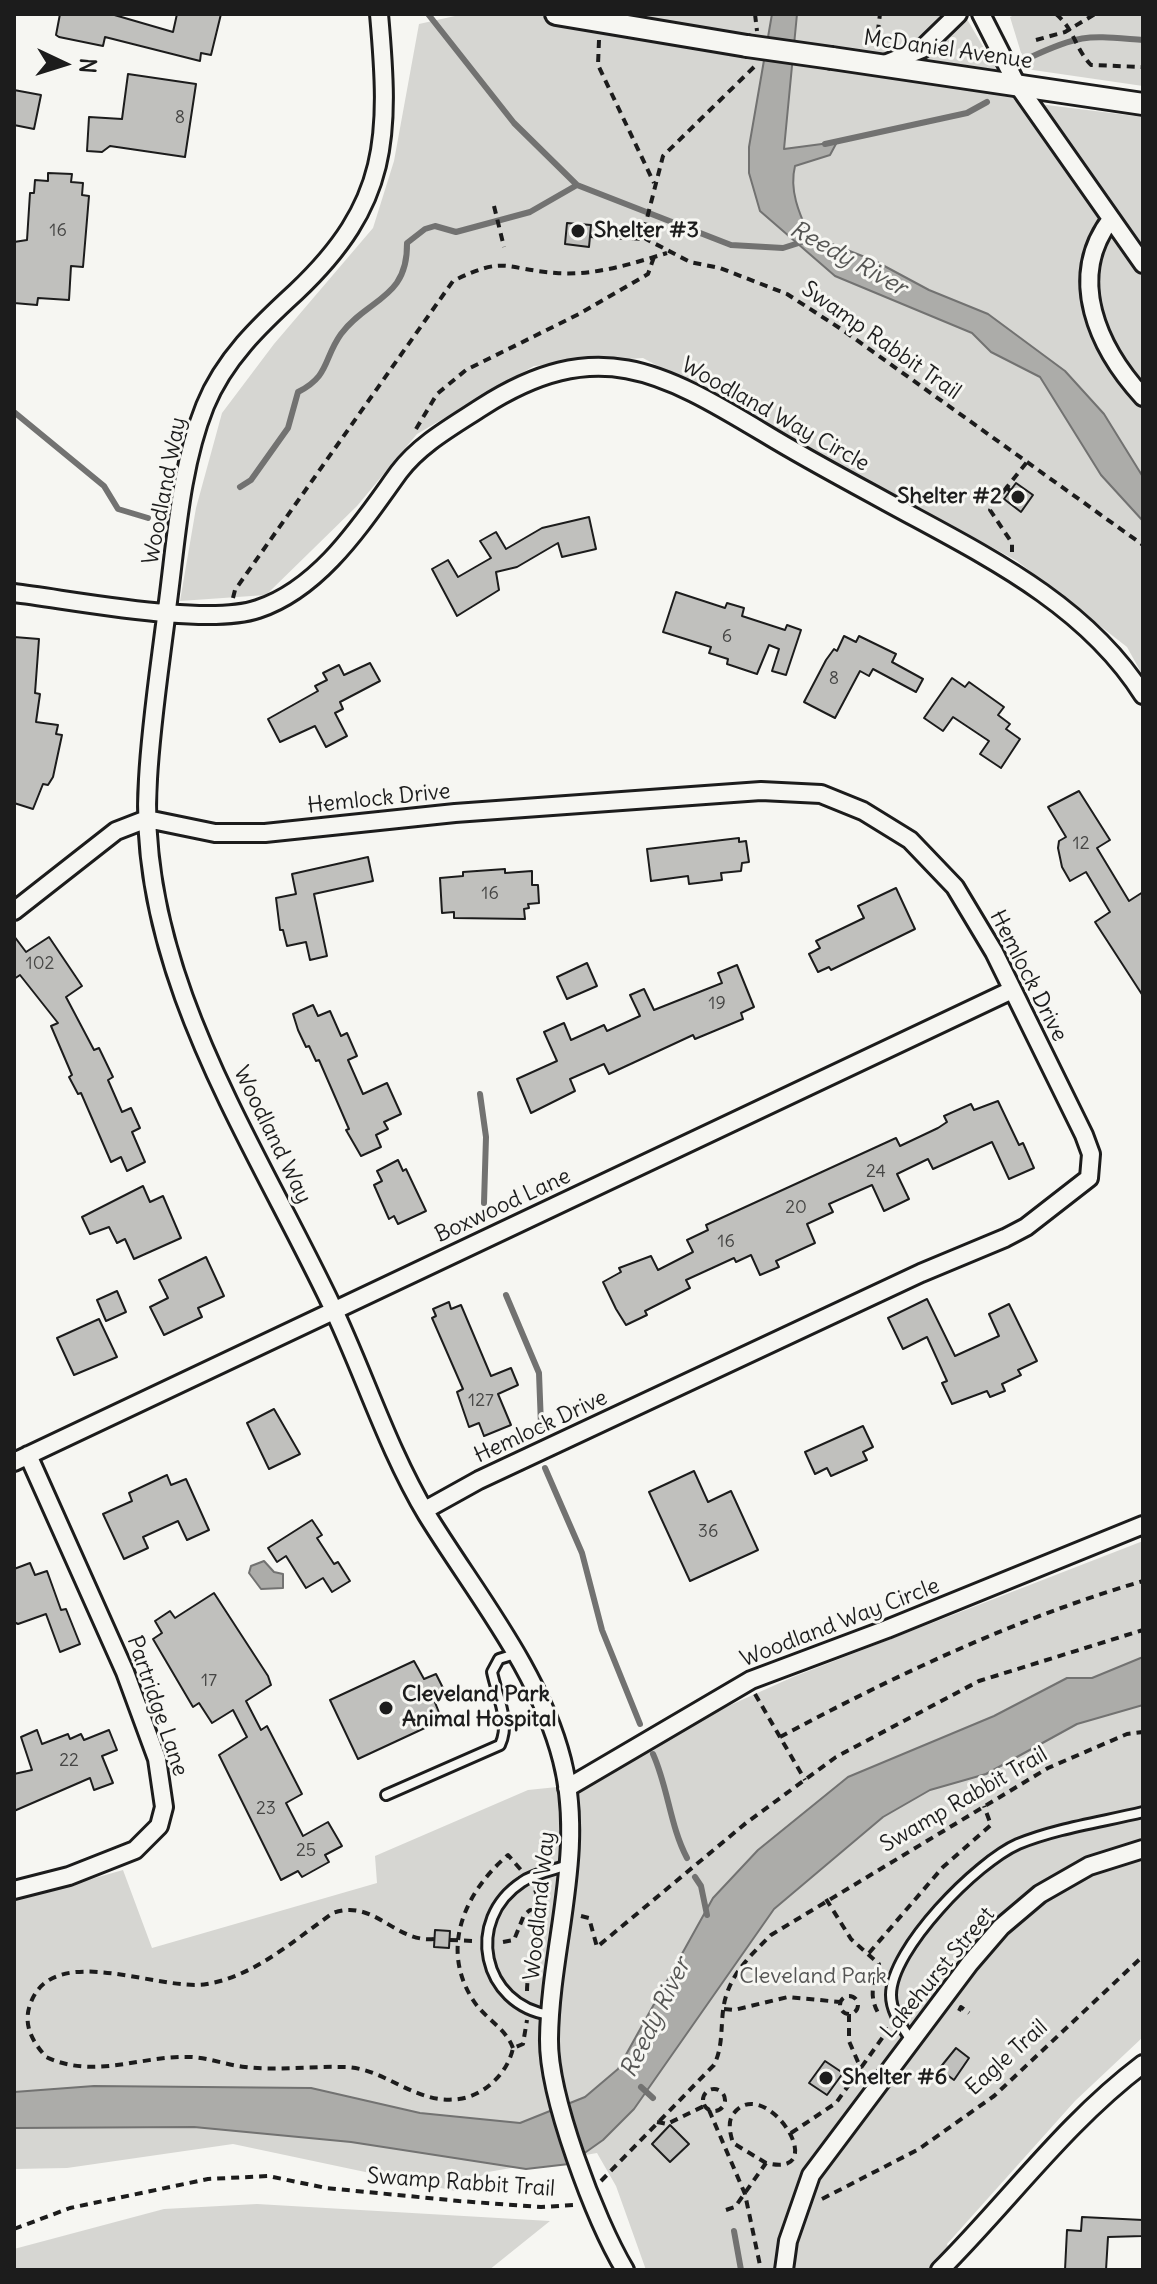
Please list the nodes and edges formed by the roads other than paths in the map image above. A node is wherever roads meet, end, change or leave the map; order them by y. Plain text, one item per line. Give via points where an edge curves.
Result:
1 (379, 14) edge
2 (556, 14) edge
3 (958, 14) edge
4 (981, 14) edge
5 (881, 65) junction
6 (1016, 83) junction
7 (1143, 104) edge
8 (1111, 219) junction
9 (1143, 264) edge
10 (1143, 397) edge
11 (14, 593) edge
12 (167, 612) junction
13 (1143, 695) edge
14 (147, 819) junction
15 (14, 911) edge
16 (1012, 990) junction
17 (334, 1310) junction
18 (21, 1458) edge
19 (425, 1510) junction
20 (1143, 1525) edge
21 (515, 1654) junction
22 (567, 1788) junction
23 (386, 1795) dead end
24 (1143, 1812) edge
25 (1143, 1849) edge
26 (569, 1865) junction
27 (14, 1890) edge
28 (550, 2015) junction
29 (910, 2039) junction
30 (1143, 2064) edge
31 (958, 2253) junction
32 (625, 2270) edge
33 (784, 2270) edge
34 (940, 2270) edge
35 (966, 2270) edge

1 - 12 street, Woodland Way via 384,102 373,185 345,240 237,351 206,405 192,452
2 - 5 street, McDaniel Avenue, bridge
3 - 5 street via 922,49
4 - 6 street
5 - 6 street, McDaniel Avenue
6 - 7 street, McDaniel Avenue
6 - 8 street
8 - 9 street
8 - 10 street via 1096,242 1090,269 1092,308 1115,363
11 - 12 street, Woodland Way Circle
12 - 13 street, Woodland Way Circle via 246,613 280,600 310,579 433,439 494,399 546,375 607,366 672,380 956,538 1065,610 1110,649
12 - 14 street, Woodland Way
14 - 15 street via 116,831
14 - 16 street, Hemlock Drive via 215,833 265,833 560,805 761,791 821,794 863,811 936,863
14 - 17 street, Woodland Way via 158,907 182,995
16 - 17 street, Boxwood Lane
16 - 19 street, Hemlock Drive via 1084,1135 1091,1154 1089,1178 1005,1238 907,1279
17 - 18 street, Boxwood Lane
17 - 19 street, Woodland Way
18 - 27 street, Partridge Lane via 125,1672 157,1759 164,1807 159,1826 135,1850
19 - 21 street, Woodland Way
20 - 22 street, Woodland Way Circle via 748,1682
21 - 22 street, Woodland Way via 562,1757
21 - 23 lane via 499,1659 492,1672 504,1717 500,1745
22 - 26 street, Woodland Way via 572,1818
24 - 29 lane via 1016,1845 984,1865 900,1960 891,1998 893,2012
25 - 29 street, Lakehurst Street via 1089,1866 1040,1894 1001,1927
26 - 28 street, Woodland Way
26 - 28 lane via 523,1881 498,1907 490,1928 490,1968 501,1990 528,2012
28 - 32 street, Woodland Way via 557,2091 589,2195
29 - 33 street, Lakehurst Street via 811,2175
30 - 31 street via 1064,2133
31 - 34 street
31 - 35 street

